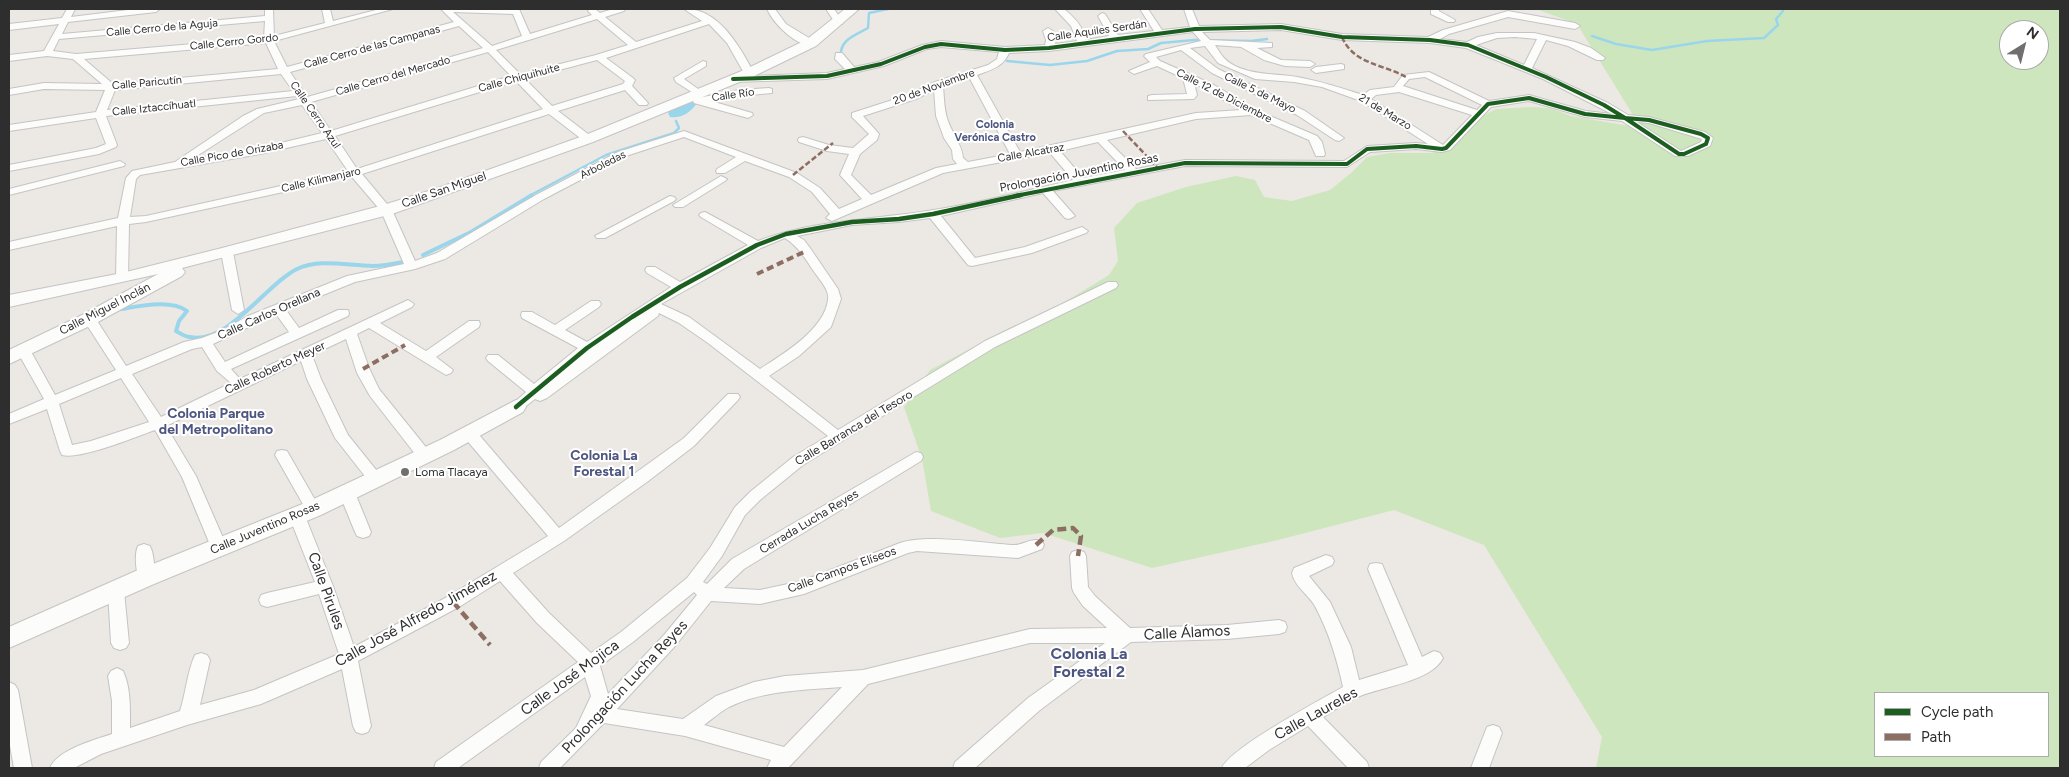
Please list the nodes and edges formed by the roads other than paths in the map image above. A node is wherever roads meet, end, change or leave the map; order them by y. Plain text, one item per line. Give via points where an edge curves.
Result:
1 (71, 9) edge
2 (156, 9) edge
3 (326, 9) edge
4 (384, 9) edge
5 (445, 9) edge
6 (590, 9) edge
7 (621, 9) edge
8 (688, 9) edge
9 (771, 9) edge
10 (830, 9) edge
11 (853, 9) edge
12 (1059, 9) edge
13 (1144, 9) edge
14 (1188, 9) edge
15 (1435, 9) edge
16 (133, 10) edge
17 (269, 14) edge
18 (705, 15) edge
19 (598, 16) junction
20 (1102, 16) dead end
21 (64, 20) junction
22 (1451, 20) dead end
23 (839, 22) junction
24 (460, 23) junction
25 (330, 24) junction
26 (1575, 26) dead end
27 (9, 27) edge
28 (1195, 29) junction
29 (1048, 31) dead end
30 (1160, 33) junction
31 (55, 37) junction
32 (1543, 37) junction
33 (526, 38) junction
34 (1115, 38) junction
35 (269, 40) junction
36 (1430, 40) junction
37 (1205, 41) junction
38 (811, 43) junction
39 (1082, 43) junction
40 (1269, 45) dead end
41 (1468, 45) junction
42 (634, 46) junction
43 (1245, 46) junction
44 (1182, 47) junction
45 (1049, 48) junction
46 (490, 49) junction
47 (1005, 50) junction
48 (47, 53) junction
49 (838, 55) dead end
50 (76, 57) junction
51 (599, 57) junction
52 (9, 58) edge
53 (1600, 58) dead end
54 (1153, 59) junction
55 (703, 64) dead end
56 (1420, 64) dead end
57 (1311, 65) junction
58 (1341, 67) dead end
59 (850, 69) junction
60 (1527, 69) junction
61 (284, 71) junction
62 (1134, 71) dead end
63 (749, 72) junction
64 (971, 73) junction
65 (1426, 74) junction
66 (1186, 76) junction
67 (516, 78) junction
68 (733, 79) junction
69 (938, 84) junction
70 (1324, 85) junction
71 (627, 86) junction
72 (111, 87) junction
73 (1400, 89) junction
74 (769, 91) dead end
75 (9, 92) edge
76 (302, 97) junction
77 (695, 97) junction
78 (1174, 97) junction
79 (1152, 98) dead end
80 (1365, 98) junction
81 (643, 103) dead end
82 (1488, 104) junction
83 (1550, 104) joint
84 (548, 109) junction
85 (1252, 112) junction
86 (100, 114) junction
87 (1479, 114) junction
88 (748, 115) dead end
89 (1196, 116) junction
90 (1625, 118) junction
91 (9, 128) edge
92 (328, 135) junction
93 (1100, 138) junction
94 (1339, 138) dead end
95 (588, 139) junction
96 (802, 140) dead end
97 (110, 147) joint
98 (1053, 149) junction
99 (1442, 149) junction
100 (855, 152) junction
101 (1320, 154) dead end
102 (1017, 156) junction
103 (744, 157) junction
104 (120, 164) dead end
105 (176, 164) junction
106 (964, 164) junction
107 (9, 169) edge
108 (1133, 172) junction
109 (355, 173) junction
110 (1080, 182) junction
111 (1046, 190) junction
112 (9, 192) edge
113 (869, 200) junction
114 (675, 202) joint
115 (526, 205) joint
116 (386, 210) junction
117 (705, 214) dead end
118 (838, 214) junction
119 (933, 214) junction
120 (1069, 216) dead end
121 (122, 221) junction
122 (821, 227) junction
123 (1082, 231) dead end
124 (791, 234) junction
125 (601, 236) dead end
126 (757, 245) junction
127 (9, 246) edge
128 (228, 252) junction
129 (200, 259) junction
130 (411, 266) junction
131 (651, 270) dead end
132 (122, 278) junction
133 (1112, 285) dead end
134 (686, 289) junction
135 (9, 301) edge
136 (408, 304) dead end
137 (595, 304) dead end
138 (660, 308) junction
139 (238, 310) dead end
140 (279, 310) junction
141 (343, 313) dead end
142 (527, 315) dead end
143 (89, 319) junction
144 (371, 323) junction
145 (474, 324) dead end
146 (554, 331) junction
147 (350, 333) junction
148 (297, 334) junction
149 (206, 342) junction
150 (587, 348) junction
151 (304, 353) junction
152 (16, 354) edge
153 (426, 358) junction
154 (493, 358) dead end
155 (222, 368) junction
156 (446, 370) dead end
157 (124, 373) junction
158 (759, 376) junction
159 (234, 379) dead end
160 (537, 394) junction
161 (734, 397) dead end
162 (52, 402) junction
163 (516, 407) joint
164 (9, 419) edge
165 (158, 424) junction
166 (469, 433) junction
167 (837, 436) junction
168 (282, 455) dead end
169 (424, 455) junction
170 (916, 457) dead end
171 (376, 480) junction
172 (347, 493) junction
173 (305, 512) junction
174 (363, 532) dead end
175 (558, 536) junction
176 (1036, 546) dead end
177 (219, 547) junction
178 (144, 550) dead end
179 (1078, 556) dead end
180 (1326, 561) dead end
181 (1376, 569) dead end
182 (502, 572) junction
183 (146, 577) junction
184 (693, 583) junction
185 (325, 586) junction
186 (116, 591) junction
187 (707, 594) junction
188 (267, 600) dead end
189 (1279, 627) dead end
190 (1126, 636) junction
191 (9, 638) edge
192 (120, 643) dead end
193 (349, 658) junction
194 (1434, 658) dead end
195 (201, 660) dead end
196 (591, 664) junction
197 (1419, 669) junction
198 (117, 676) dead end
199 (863, 678) junction
200 (9, 690) edge
201 (1353, 690) junction
202 (1309, 715) junction
203 (601, 716) junction
204 (187, 717) junction
205 (362, 726) dead end
206 (685, 728) junction
207 (1493, 733) dead end
208 (121, 738) junction
209 (578, 738) junction
210 (13, 746) edge
211 (781, 762) edge
212 (23, 768) edge
213 (59, 768) edge
214 (443, 768) edge
215 (548, 768) edge
216 (962, 768) edge
217 (1231, 768) edge
218 (1360, 768) edge
219 (1480, 768) edge

1 - 21 street
2 - 16 street
3 - 25 street
4 - 25 street, Calle Cerro Gordo
5 - 24 street
5 - 33 street via 516,11
6 - 19 street
7 - 19 street, Calle Cerro del Mercado
8 - 18 street
9 - 38 street via 787,31
10 - 23 street
11 - 23 street, Calle San Miguel
12 - 39 street via 1081,32
13 - 30 street
14 - 28 street
15 - 22 street via 1434,12
16 - 21 street
17 - 31 street, Calle Cerro de la Aguja
17 - 35 street, Calle Cerro Azul
18 - 42 street, Calle Chiquihuite
18 - 63 street via 731,39
19 - 33 street, Calle Cerro del Mercado
19 - 42 street
20 - 34 street
21 - 27 street
21 - 31 street
23 - 38 street, Calle San Miguel
24 - 46 street
24 - 61 street, Calle Cerro de las Campanas
25 - 35 street, Calle Cerro Gordo
26 - 36 street via 1508,14 1446,32
28 - 30 street, Calle Aquiles Serdán
28 - 36 street, Calle Aquiles Serdán via 1281,27 1342,36
28 - 37 street, 21 de Marzo
29 - 45 street
30 - 34 street, Calle Aquiles Serdán
31 - 48 street
32 - 41 street via 1491,38
32 - 53 street via 1581,46
32 - 60 street
33 - 46 street, Calle Cerro del Mercado
34 - 39 street, Calle Aquiles Serdán
35 - 50 street, Calle Cerro Gordo
35 - 61 street, Calle Cerro Azul
36 - 41 street, Calle Aquiles Serdán
37 - 43 street
37 - 44 street
37 - 70 street, 21 de Marzo via 1221,61 1240,71 1258,77
38 - 63 street, Calle San Miguel
39 - 45 street, Calle Aquiles Serdán
40 - 43 street
41 - 60 street
42 - 51 street, Calle Chiquihuite
43 - 57 street via 1283,64
44 - 54 street
44 - 94 street, Calle 5 de Mayo via 1215,71 1301,113
45 - 47 street, Calle Aquiles Serdán
46 - 67 street
46 - 76 street, Calle Cerro del Mercado
47 - 59 street, Calle Aquiles Serdán via 933,45 881,64
47 - 64 street, 20 de Noviembre via 998,63
48 - 50 street, Calle Cerro Gordo
48 - 52 street, Calle Cerro Gordo
49 - 59 street
50 - 72 street
51 - 67 street, Calle Chiquihuite
51 - 71 street via 630,80
54 - 62 street
54 - 66 street, Calle 12 de Diciembre
55 - 77 street via 679,78
56 - 65 street
57 - 58 street
57 - 70 street
59 - 68 street, Calle Aquiles Serdán via 820,77
60 - 90 street
61 - 72 street, Calle Paricutín
61 - 76 street, Calle Cerro Azul
63 - 68 street, Calle San Miguel
64 - 69 street, 20 de Noviembre
64 - 102 street
65 - 73 street via 1406,77 1398,86
65 - 82 street
66 - 78 street via 1192,95
66 - 85 street, Calle 12 de Diciembre via 1211,86
67 - 84 street
67 - 92 street, Calle Chiquihuite
68 - 77 street, Calle San Miguel
69 - 100 street, 20 de Noviembre via 912,97 856,116 874,134
69 - 106 street via 941,116 958,159
70 - 80 street, 21 de Marzo
71 - 81 street
71 - 84 street, Calle Kilimanjaro
72 - 75 street, Calle Paricutín via 44,86
72 - 86 street
73 - 80 street via 1373,92
73 - 87 street
74 - 77 street, Calle Río
76 - 86 street, Calle Iztaccíhuatl
76 - 92 street, Calle Cerro Azul
76 - 105 street, Calle Cerro del Mercado via 247,118
77 - 88 street
77 - 95 street, Calle San Miguel
78 - 79 street
78 - 89 street via 1180,112
80 - 99 street, 21 de Marzo
82 - 83 street via 1529,98
82 - 87 street
83 - 90 street via 1591,115
84 - 95 street
84 - 109 street, Calle Kilimanjaro
85 - 89 street, Calle Alcatraz
85 - 101 street, Calle 12 de Diciembre via 1313,138
86 - 91 street, Calle Iztaccíhuatl
86 - 97 street via 113,143
87 - 99 street
89 - 93 street, Calle Alcatraz
90 - 90 street via 1679,154 1706,144 1708,140 1701,134 1649,120
92 - 105 street, Calle Pico de Orizaba via 260,151
92 - 109 street, Calle Cerro Azul
93 - 98 street, Calle Alcatraz
93 - 108 street
95 - 116 street, Calle San Miguel
96 - 100 street
97 - 107 street
98 - 102 street, Calle Alcatraz
98 - 110 street
99 - 108 street, Prolongación Juventino Rosas via 1382,146 1364,150 1347,164 1185,163
100 - 113 street via 846,177
102 - 106 street, Calle Alcatraz
103 - 114 street via 721,175
103 - 115 street, Arboledas via 684,134 622,154
103 - 118 street via 793,175 816,190
104 - 112 street
105 - 121 street, Calle Pico de Orizaba via 136,173 131,178
106 - 113 street, Calle Alcatraz via 940,170
108 - 110 street, Prolongación Juventino Rosas
109 - 116 street, Calle Cerro Azul
109 - 121 street, Calle Kilimanjaro via 146,219
110 - 111 street, Prolongación Juventino Rosas
111 - 119 street, Prolongación Juventino Rosas
111 - 120 street
113 - 118 street, Calle Alcatraz
114 - 125 street
115 - 130 street, Calle Carlos Orellana via 458,247
116 - 128 street, Calle San Miguel
116 - 130 street, Calle Cerro Azul
117 - 126 street
118 - 122 street, Calle Alcatraz
119 - 122 street, Prolongación Juventino Rosas
119 - 123 street via 972,262 1028,250
121 - 127 street, Calle Kilimanjaro
121 - 132 street
122 - 124 street, Prolongación Juventino Rosas
124 - 126 street, Prolongación Juventino Rosas
124 - 134 street, Prolongación Juventino Rosas
124 - 158 street via 835,294 835,300 826,324 794,353
126 - 134 street, Prolongación Juventino Rosas
128 - 129 street, Calle San Miguel
128 - 139 street
129 - 132 street, Calle San Miguel
129 - 143 street, Calle Miguel Inclán
130 - 140 street, Calle Carlos Orellana via 351,279
131 - 134 street
132 - 135 street, Calle San Miguel
133 - 167 street, Calle Barranca del Tesoro via 990,344
134 - 138 street, Calle Juventino Rosas
134 - 150 street, Calle Juventino Rosas via 632,317
136 - 144 street, Calle Roberto Meyer
137 - 146 street
138 - 158 street via 684,320
138 - 160 street, Calle Juventino Rosas
140 - 148 street
140 - 149 street, Calle Carlos Orellana
141 - 148 street
142 - 146 street
143 - 152 street, Calle Miguel Inclán
143 - 157 street
144 - 147 street, Calle Roberto Meyer
144 - 153 street
145 - 153 street
146 - 150 street
147 - 151 street, Calle Roberto Meyer
147 - 169 street via 364,374
148 - 155 street
149 - 155 street
149 - 157 street, Calle Carlos Orellana via 189,345
150 - 160 street, Calle Juventino Rosas
151 - 165 street, Calle Roberto Meyer
151 - 171 street via 342,438
152 - 162 street
153 - 156 street
154 - 160 street
155 - 159 street
157 - 162 street, Calle Carlos Orellana
157 - 165 street
158 - 167 street
160 - 163 street, Calle Juventino Rosas
161 - 175 street, Calle José Alfredo Jiménez via 689,442
162 - 164 street, Calle Carlos Orellana
162 - 165 street, Calle Roberto Meyer via 67,451
163 - 166 street, Calle Juventino Rosas
165 - 177 street via 189,476
166 - 169 street, Calle Juventino Rosas
166 - 175 street
167 - 184 street, Calle Barranca del Tesoro via 798,461 740,511
168 - 173 street, Calle Pirules
169 - 171 street, Calle Juventino Rosas
170 - 187 street, Cerrada Lucha Reyes via 738,564
171 - 172 street, Calle Juventino Rosas
172 - 173 street, Calle Juventino Rosas
172 - 174 street
173 - 177 street, Calle Juventino Rosas
173 - 185 street, Calle Pirules
175 - 182 street, Calle José Alfredo Jiménez
176 - 187 street, Calle Campos Elíseos via 1018,552 917,545 804,587 760,597
177 - 183 street, Calle Juventino Rosas
178 - 183 street
179 - 190 street via 1080,588
180 - 201 street via 1300,573 1301,578 1322,602 1342,647
181 - 197 street
182 - 193 street, Calle José Alfredo Jiménez via 454,602
182 - 196 street via 543,618
183 - 186 street, Calle Juventino Rosas
184 - 187 street
184 - 196 street, Calle José Mojica
185 - 188 street
185 - 193 street, Calle Pirules
186 - 191 street, Calle Juventino Rosas
186 - 192 street
187 - 203 street, Prolongación Lucha Reyes via 662,650
189 - 190 street, Calle Álamos
190 - 199 street via 1030,636
190 - 216 street, Calle Álamos via 1034,704
193 - 204 street, Calle José Alfredo Jiménez via 255,698
193 - 205 street, Calle Pirules
194 - 197 street, Calle Laureles
195 - 204 street
196 - 209 street via 591,676 597,682 600,697
196 - 214 street, Calle José Mojica
197 - 201 street, Calle Laureles
198 - 208 street via 122,701
199 - 206 street via 785,684 754,690 722,702
199 - 211 street
200 - 210 street
201 - 202 street, Calle Laureles
202 - 217 street, Calle Laureles
202 - 218 street
203 - 206 street
203 - 209 street, Prolongación Lucha Reyes
204 - 208 street, Calle José Alfredo Jiménez
206 - 211 street
207 - 219 street
208 - 213 street, Calle José Alfredo Jiménez via 76,756
209 - 215 street, Prolongación Lucha Reyes
210 - 212 street

